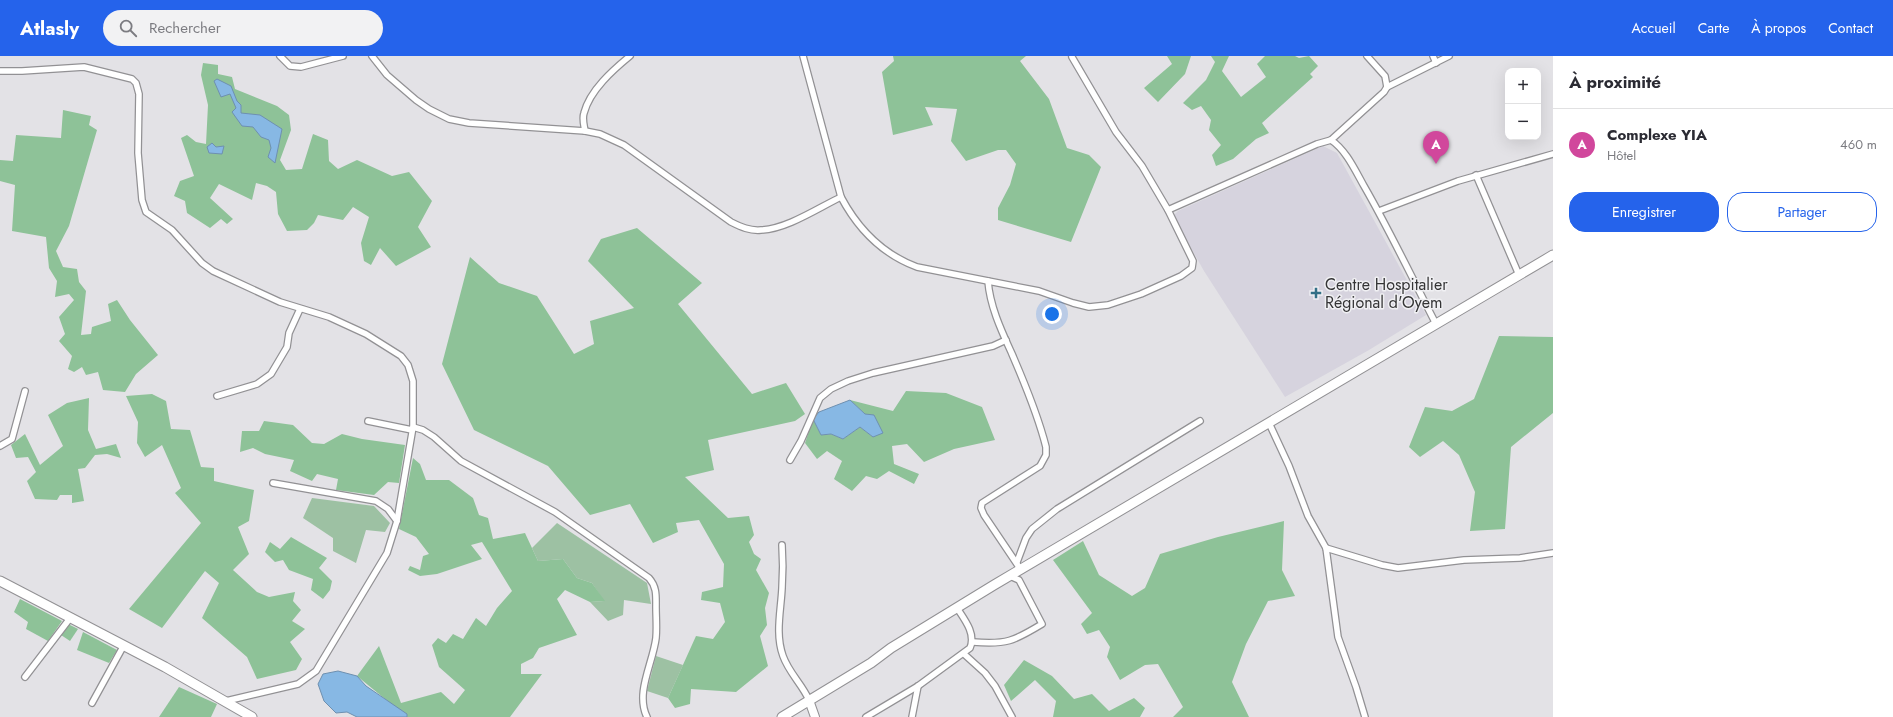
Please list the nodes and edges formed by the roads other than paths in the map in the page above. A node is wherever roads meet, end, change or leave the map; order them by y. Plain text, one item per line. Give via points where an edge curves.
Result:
1 (280, 56) edge
2 (343, 56) edge
3 (372, 56) edge
4 (630, 56) edge
5 (803, 56) edge
6 (1367, 56) edge
7 (1433, 56) edge
8 (1450, 56) edge
9 (1072, 57) dead end
10 (1436, 63) junction
11 (0, 71) edge
12 (1387, 87) junction
13 (585, 131) junction
14 (1331, 140) junction
15 (1553, 154) edge
16 (1476, 175) junction
17 (841, 197) junction
18 (1168, 210) junction
19 (1379, 211) junction
20 (1553, 255) edge
21 (1520, 275) junction
22 (988, 282) junction
23 (300, 309) junction
24 (1436, 324) junction
25 (1006, 340) junction
26 (25, 391) dead end
27 (217, 396) dead end
28 (1200, 421) dead end
29 (368, 422) dead end
30 (1269, 423) junction
31 (412, 428) junction
32 (0, 446) edge
33 (790, 460) dead end
34 (273, 483) dead end
35 (397, 521) junction
36 (782, 545) dead end
37 (1326, 548) junction
38 (1553, 553) edge
39 (1019, 566) junction
40 (1010, 576) junction
41 (0, 581) edge
42 (957, 608) junction
43 (70, 617) junction
44 (973, 642) junction
45 (124, 646) junction
46 (964, 654) junction
47 (25, 677) dead end
48 (918, 686) junction
49 (809, 700) junction
50 (226, 701) junction
51 (92, 704) dead end
52 (252, 717) edge
53 (648, 717) edge
54 (782, 717) edge
55 (815, 717) edge
56 (866, 717) edge
57 (912, 717) edge
58 (1012, 717) edge
59 (1365, 717) edge

1 - 2 street via 290,66 302,67
3 - 13 street via 388,75 416,100 429,110 449,119 469,123
4 - 13 street via 606,77 587,107 583,119
5 - 17 street
6 - 12 street via 1385,76
7 - 10 street
8 - 10 street
9 - 18 street via 1116,132 1134,154
10 - 12 street
11 - 23 street via 22,72 84,67 132,79 139,94 138,160 142,200 146,212 172,230 202,263 213,271
12 - 14 street
13 - 17 street via 600,134 624,145 731,222 751,230 778,226
14 - 18 street
14 - 19 street via 1340,147 1351,163
15 - 16 street
16 - 19 street
16 - 21 street
17 - 22 street via 867,236 897,258 916,267
18 - 22 street via 1193,261 1192,268 1141,294 1108,305 1089,307 1040,291
19 - 24 street
20 - 21 main road
21 - 24 main road
22 - 25 street
23 - 27 street via 289,333 287,347 271,374 257,384
23 - 31 street via 329,317 360,331 400,356 408,365 413,381
24 - 30 main road
25 - 33 street via 993,346 873,373 831,389 817,404
25 - 39 street via 1025,385 1046,447 1046,455 1040,466 982,503 981,508
26 - 32 street via 12,439
28 - 39 street via 1057,509 1032,529 1026,538
29 - 31 street
30 - 37 street via 1308,516
30 - 39 main road
31 - 35 street
31 - 53 street via 423,430 461,460 555,512 654,583 656,639 643,702
34 - 35 street via 376,501 388,509
35 - 50 street via 388,553 316,671 298,684
36 - 49 street via 779,620 782,655 788,670
37 - 38 street via 1398,568
37 - 59 street via 1338,637
39 - 40 main road
40 - 42 main road
40 - 44 street via 1019,580 1042,624 1012,641 993,644
41 - 43 main road
42 - 44 street via 968,625
42 - 49 main road
43 - 45 main road
43 - 47 street
44 - 46 street
45 - 50 main road
45 - 51 street
46 - 48 street
46 - 58 street via 995,686
48 - 56 street
48 - 57 street
49 - 54 main road
49 - 55 main road
50 - 52 main road

